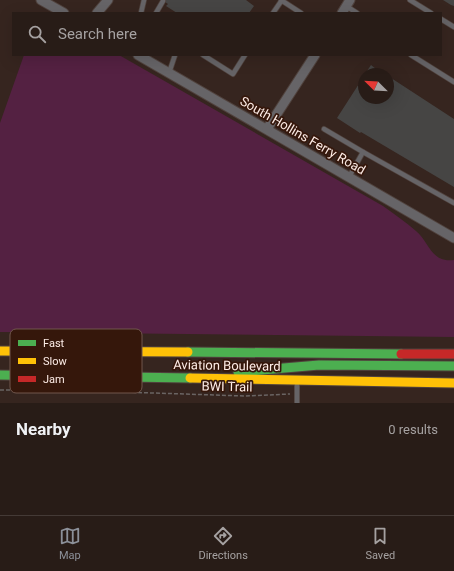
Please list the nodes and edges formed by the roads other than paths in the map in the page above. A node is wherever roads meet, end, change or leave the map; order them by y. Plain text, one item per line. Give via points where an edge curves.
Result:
1 (41, 0) edge
2 (108, 0) edge
3 (144, 0) edge
4 (281, 0) edge
5 (410, 0) edge
6 (163, 1) dead end
7 (346, 6) edge
8 (62, 12) edge
9 (98, 12) edge
10 (141, 12) edge
11 (157, 12) edge
12 (274, 12) edge
13 (299, 12) edge
14 (356, 12) edge
15 (429, 12) edge
16 (442, 20) edge
17 (454, 27) edge
18 (140, 56) edge
19 (175, 56) edge
20 (205, 56) edge
21 (244, 56) edge
22 (314, 56) edge
23 (413, 56) edge
24 (169, 73) junction
25 (454, 82) edge
26 (267, 129) junction
27 (324, 130) dead end
28 (363, 152) junction
29 (349, 177) junction
30 (454, 203) edge
31 (454, 238) edge
32 (454, 347) edge
33 (0, 351) edge
34 (10, 351) edge
35 (142, 352) edge
36 (410, 353) junction
37 (454, 354) edge
38 (454, 366) edge
39 (0, 375) edge
40 (10, 375) edge
41 (142, 377) edge
42 (192, 378) junction
43 (297, 380) junction
44 (454, 383) edge
45 (297, 403) edge

1 - 8 street
2 - 9 street
3 - 10 lane
4 - 12 lane
4 - 13 lane
5 - 15 lane
6 - 11 lane
7 - 14 lane
16 - 17 lane
18 - 24 street, South Hollins Ferry Road
19 - 24 lane
20 - 21 lane via 233,74
22 - 26 street
23 - 25 lane
24 - 26 street, South Hollins Ferry Road
26 - 29 street, South Hollins Ferry Road
27 - 28 lane
28 - 29 lane
28 - 30 lane
29 - 31 street, South Hollins Ferry Road
32 - 36 main road
33 - 34 main road, Aviation Boulevard
35 - 36 main road, Aviation Boulevard
36 - 37 main road, Aviation Boulevard
38 - 42 main road via 270,367
39 - 40 main road, Aviation Boulevard
41 - 42 main road, Aviation Boulevard
42 - 43 main road, Aviation Boulevard
43 - 44 main road, Aviation Boulevard
43 - 45 lane

